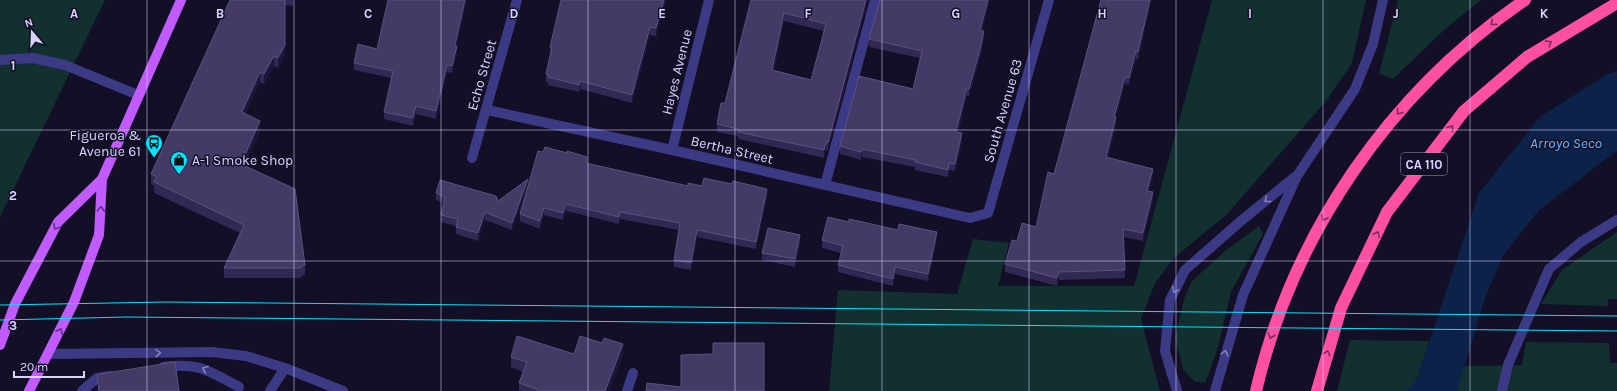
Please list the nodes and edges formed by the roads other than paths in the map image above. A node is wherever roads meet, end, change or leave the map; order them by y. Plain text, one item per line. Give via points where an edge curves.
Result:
1 (181, 0) edge
2 (517, 0) edge
3 (709, 0) edge
4 (875, 0) edge
5 (1049, 0) edge
6 (1383, 0) edge
7 (1525, 0) edge
8 (1617, 3) edge
9 (0, 60) edge
10 (138, 96) junction
11 (487, 110) junction
12 (672, 150) junction
13 (472, 158) dead end
14 (1297, 176) junction
15 (102, 179) junction
16 (825, 185) junction
17 (970, 218) joint
18 (1617, 220) edge
19 (0, 345) edge
20 (49, 354) junction
21 (285, 368) junction
22 (151, 369) edge
23 (633, 373) dead end
24 (120, 374) edge
25 (323, 388) edge
26 (241, 390) edge
27 (29, 391) edge
28 (82, 391) edge
29 (270, 391) edge
30 (343, 391) edge
31 (627, 391) edge
32 (1177, 391) edge
33 (1216, 391) edge
34 (1256, 391) edge
35 (1316, 391) edge
36 (1502, 391) edge

1 - 10 main road
2 - 11 street, Echo Street
3 - 12 street, Hayes Avenue
4 - 16 street
5 - 17 street, South Avenue 63 via 988,213
6 - 14 street via 1373,44 1355,89
7 -> 34 highway via 1502,15 1454,56 1406,103 1365,154 1308,246 1284,299 1264,356
35 -> 8 highway, CA 110 via 1341,308 1387,212 1464,111 1527,57
9 - 10 street via 33,58 65,65
10 - 15 main road
11 - 12 street, Bertha Street
11 - 13 street, Echo Street
12 - 16 street, Bertha Street
14 -> 32 street via 1185,270 1170,300 1165,351
33 -> 14 street via 1243,295
15 -> 19 main road via 58,222 15,304
20 -> 15 main road via 74,302 99,235
16 - 17 street, Bertha Street
18 - 36 street via 1581,242 1549,269 1508,365
20 -> 21 street via 212,352 246,356
20 - 27 main road
21 - 25 street
21 - 29 street
26 -> 22 street via 202,367 183,364
23 - 31 street
24 - 28 street via 97,378
25 - 30 street

